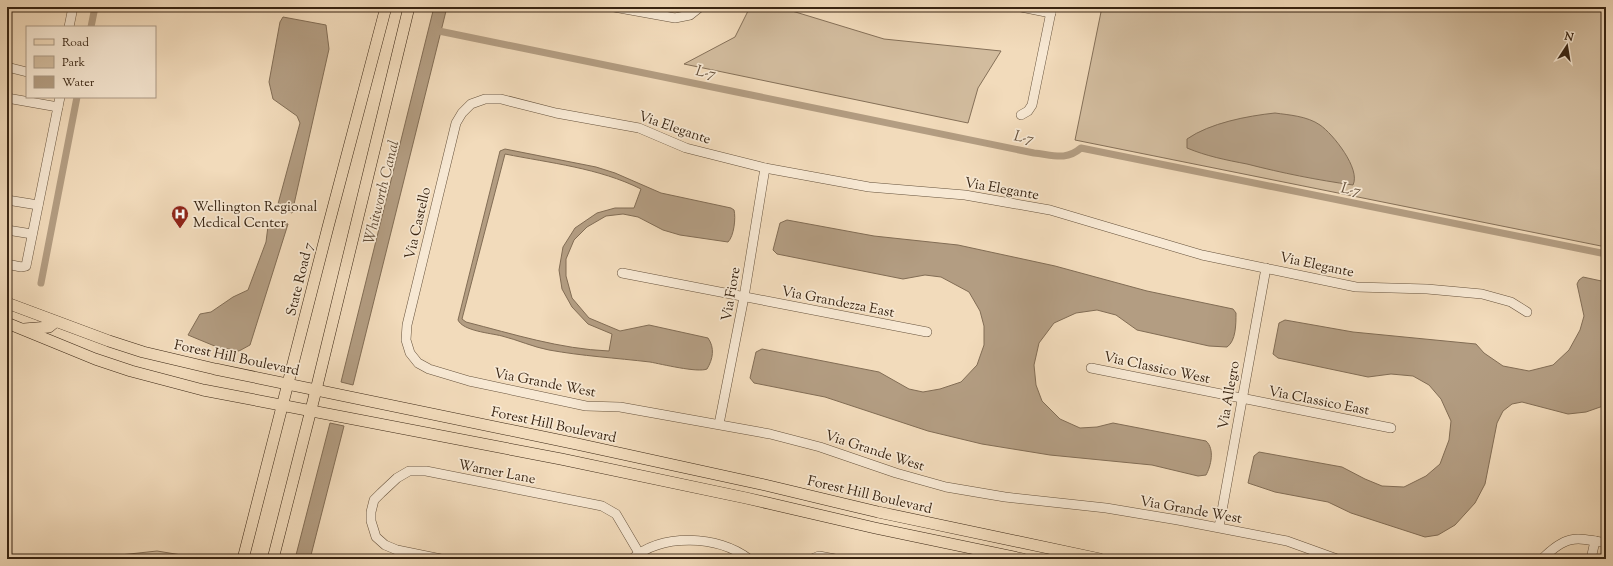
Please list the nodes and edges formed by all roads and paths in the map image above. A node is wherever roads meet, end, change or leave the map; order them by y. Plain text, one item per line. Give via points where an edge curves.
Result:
1 (72, 7) edge
2 (386, 7) edge
3 (409, 7) edge
4 (614, 7) edge
5 (700, 7) edge
6 (1021, 7) edge
7 (1051, 10) edge
8 (69, 26) edge
9 (7, 68) edge
10 (26, 72) edge
11 (7, 98) edge
12 (60, 98) edge
13 (471, 104) joint
14 (58, 107) junction
15 (1021, 115) dead end
16 (766, 168) junction
17 (7, 200) edge
18 (38, 206) junction
19 (7, 230) edge
20 (32, 234) junction
21 (7, 264) edge
22 (1266, 268) junction
23 (622, 273) dead end
24 (744, 297) junction
25 (7, 302) edge
26 (1527, 312) dead end
27 (55, 322) junction
28 (7, 323) edge
29 (21, 329) junction
30 (927, 332) dead end
31 (410, 353) joint
32 (1091, 368) dead end
33 (288, 384) junction
34 (316, 390) junction
35 (1242, 399) junction
36 (283, 406) junction
37 (311, 410) junction
38 (719, 424) junction
39 (1391, 428) dead end
40 (1219, 527) junction
41 (1595, 541) junction
42 (1606, 543) edge
43 (639, 553) junction
44 (243, 559) edge
45 (272, 559) edge
46 (441, 559) edge
47 (632, 559) edge
48 (749, 559) edge
49 (812, 559) edge
50 (835, 559) edge
51 (1023, 559) edge
52 (1100, 559) edge
53 (1337, 559) edge
54 (1542, 559) edge
55 (1591, 559) edge

1 - 8 street
2 - 33 main road, State Road 7
3 - 34 main road
4 - 5 street via 675,18 690,15
6 - 7 street
7 - 15 street via 1032,105
9 - 10 street
11 - 14 street
12 - 14 street
13 - 16 street, Via Elegante via 485,99 501,99 556,113 639,128 686,148
13 - 31 street, Via Castello via 462,112 454,131 407,325 406,340
14 - 18 street
16 - 22 street, Via Elegante via 869,187 965,195 1050,210 1202,255
16 - 24 street, Via Fiore
17 - 18 street
18 - 20 street
19 - 20 street
20 - 21 street via 26,266
22 - 26 street, Via Elegante via 1356,287 1482,294 1511,302
22 - 35 street, Via Allegro
23 - 24 street, Via Grandezza East
24 - 30 street, Via Grandezza East
24 - 38 street, Via Fiore
25 - 27 main road, Forest Hill Boulevard
27 - 29 main road via 49,327
27 - 33 main road, Forest Hill Boulevard via 143,352
28 - 29 main road
29 - 36 main road via 131,371 203,390
31 - 38 street, Via Grande West via 429,369 469,380 586,406 620,407
32 - 35 street, Via Classico West
33 - 34 main road, Forest Hill Boulevard
33 - 36 main road, State Road 7
34 - 37 main road
34 - 52 main road, Forest Hill Boulevard via 577,444
35 - 39 street, Via Classico East
35 - 40 street, Via Allegro
36 - 37 main road
36 - 44 main road, State Road 7
37 - 45 main road
37 - 51 main road via 746,498
38 - 40 street, Via Grande West via 820,447 946,487 1005,497 1106,508
40 - 53 street, Via Grande West via 1287,541
41 - 42 street
41 - 54 street via 1569,540 1555,546
41 - 55 street
43 - 46 street, Warner Lane via 616,514 602,506 426,471 409,471 397,478 374,500 371,521 376,537 385,545 397,550
43 - 47 street
43 - 48 street via 663,544 691,540 725,546
49 - 50 street via 819,556

